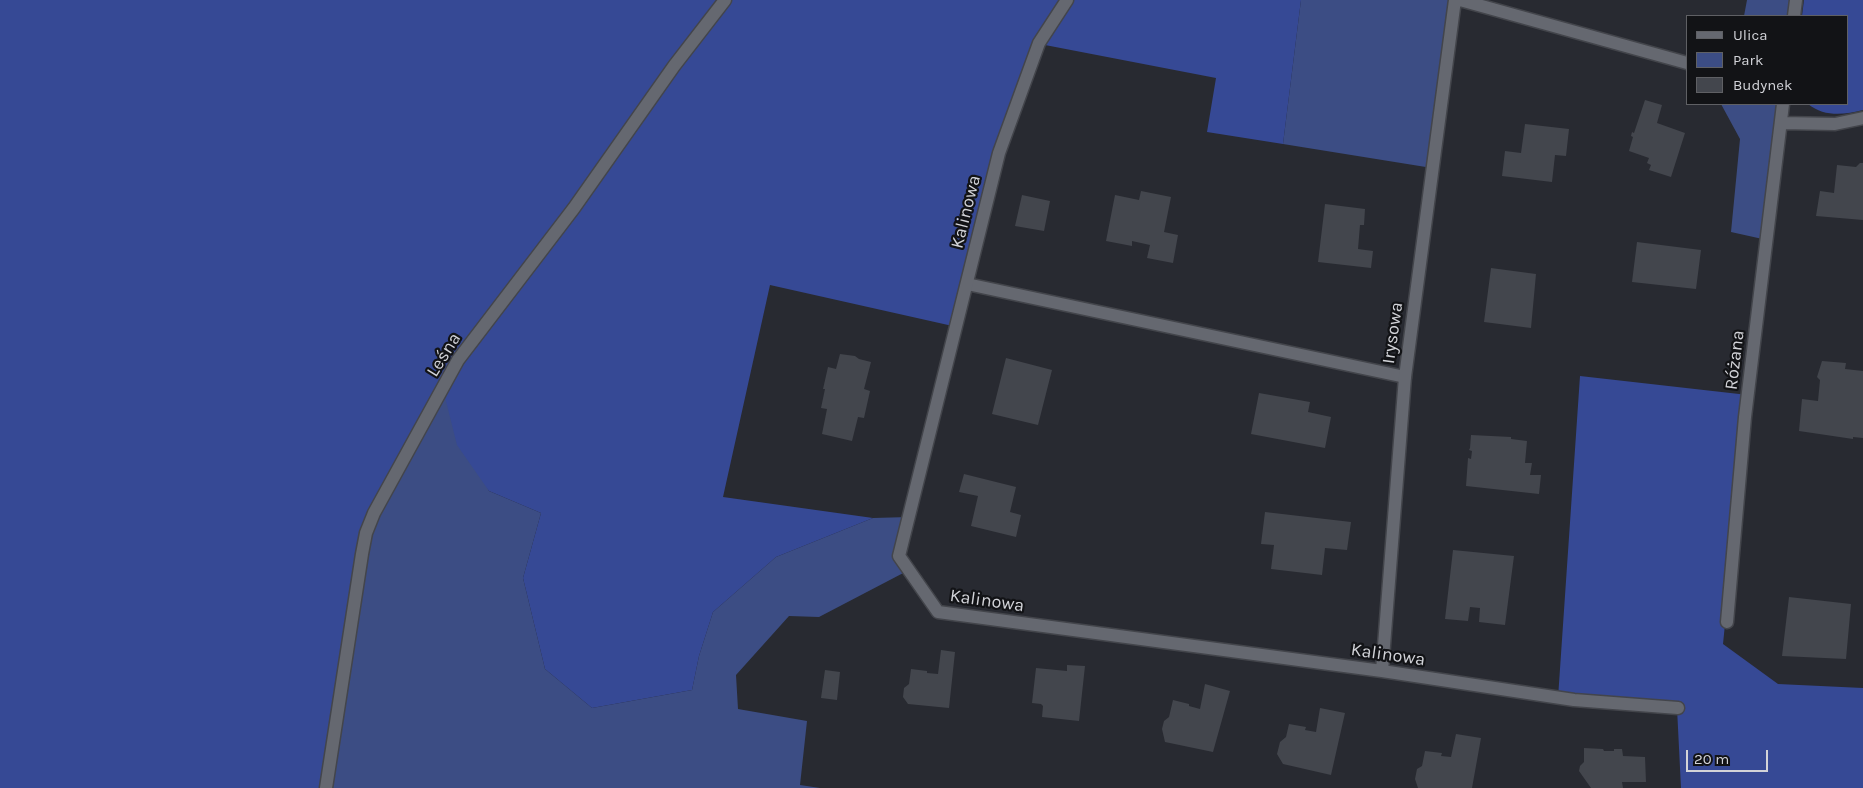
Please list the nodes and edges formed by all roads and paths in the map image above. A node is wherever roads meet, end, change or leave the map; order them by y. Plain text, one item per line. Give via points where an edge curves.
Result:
1 (725, 0) edge
2 (1068, 0) edge
3 (1454, 0) edge
4 (1460, 0) edge
5 (1796, 0) edge
6 (1794, 15) edge
7 (1686, 63) edge
8 (1784, 105) edge
9 (1863, 118) edge
10 (1782, 123) junction
11 (967, 284) junction
12 (1405, 376) junction
13 (1727, 622) dead end
14 (1382, 671) junction
15 (1678, 708) dead end
16 (326, 788) edge

1 - 16 street, Leśna via 574,208 458,360 374,514 362,554
2 - 11 street, Kalinowa via 1038,43 999,153
3 - 12 street, Irysowa
4 - 7 street
5 - 6 street
8 - 10 street, Różana
9 - 10 street via 1835,124
10 - 13 street, Różana via 1745,417
11 - 12 street
11 - 14 street, Kalinowa via 899,556 938,612
12 - 14 street, Irysowa
14 - 15 street, Kalinowa via 1574,700

